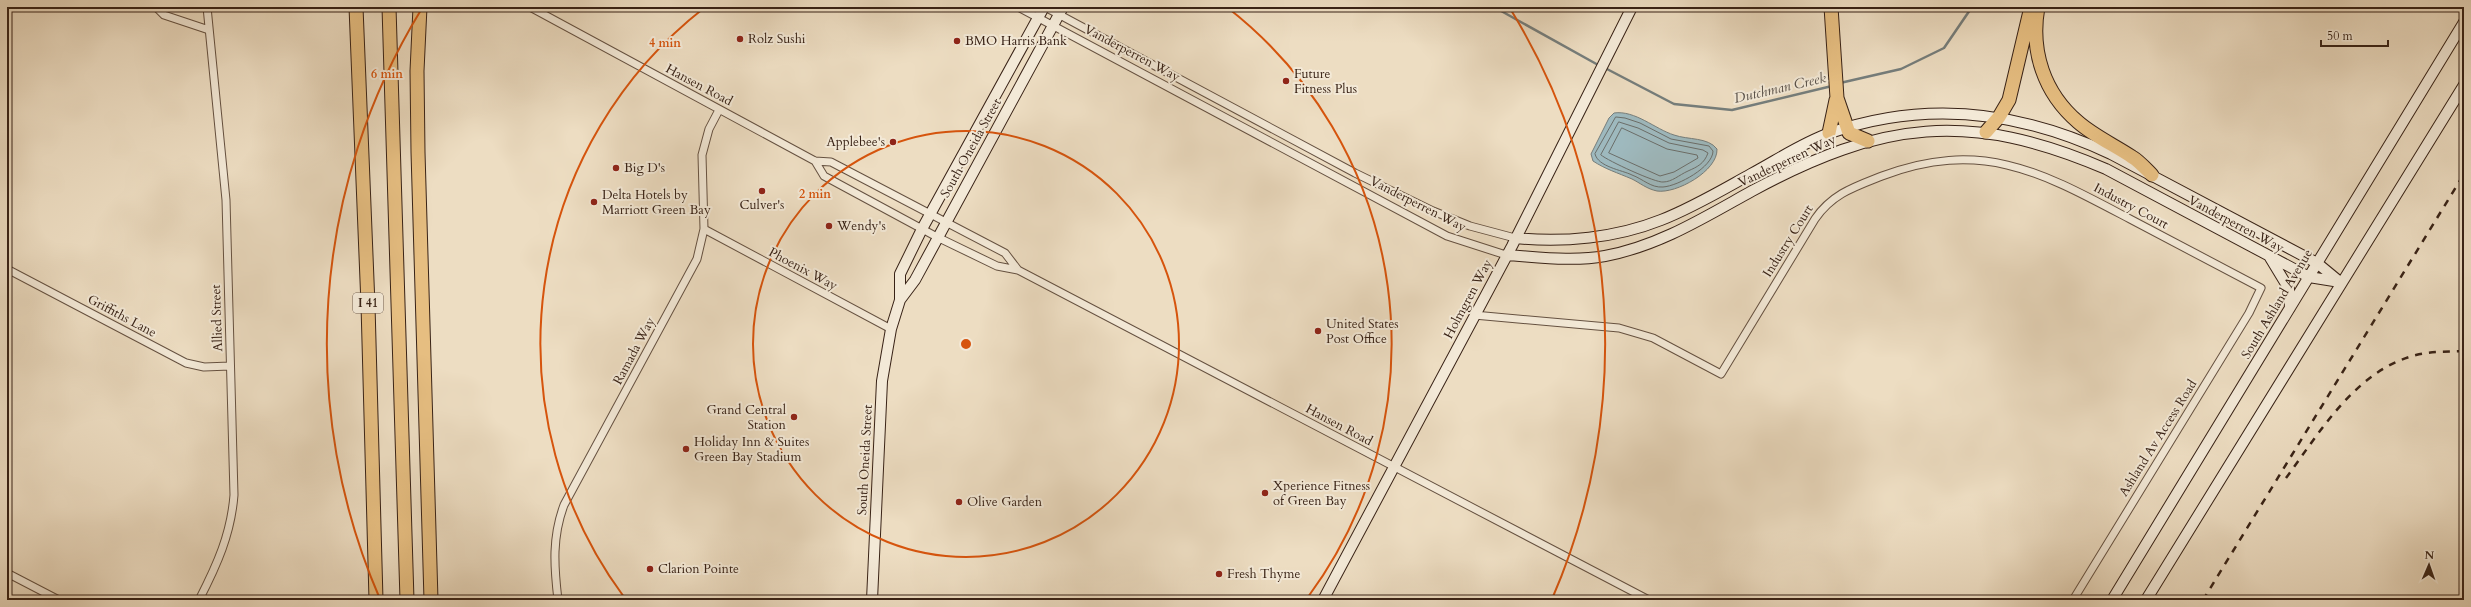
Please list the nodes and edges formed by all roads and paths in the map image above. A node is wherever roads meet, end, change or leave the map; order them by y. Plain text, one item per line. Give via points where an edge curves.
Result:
1 (156, 7) edge
2 (207, 7) edge
3 (356, 7) edge
4 (389, 7) edge
5 (412, 7) edge
6 (420, 7) edge
7 (1018, 7) edge
8 (1045, 7) edge
9 (1632, 7) edge
10 (1830, 7) edge
11 (2031, 7) edge
12 (2038, 7) edge
13 (534, 8) edge
14 (1061, 10) edge
15 (1038, 18) junction
16 (2464, 22) edge
17 (1053, 26) junction
18 (209, 30) junction
19 (417, 70) junction
20 (2464, 85) edge
21 (1837, 98) junction
22 (719, 110) junction
23 (2000, 117) junction
24 (1846, 128) junction
25 (1986, 132) junction
26 (1829, 133) junction
27 (1868, 141) junction
28 (815, 161) junction
29 (2152, 175) junction
30 (930, 214) junction
31 (945, 222) junction
32 (704, 229) junction
33 (922, 229) junction
34 (937, 237) junction
35 (1515, 238) junction
36 (1506, 255) junction
37 (2269, 256) junction
38 (2317, 263) junction
39 (7, 269) edge
40 (1018, 270) junction
41 (2309, 277) junction
42 (2340, 282) junction
43 (2261, 288) joint
44 (900, 300) junction
45 (2290, 308) junction
46 (1474, 315) junction
47 (891, 328) junction
48 (230, 366) junction
49 (1395, 468) junction
50 (7, 573) edge
51 (59, 600) edge
52 (199, 600) edge
53 (376, 600) edge
54 (407, 600) edge
55 (431, 600) edge
56 (558, 600) edge
57 (872, 600) edge
58 (1323, 600) edge
59 (1649, 600) edge
60 (2073, 600) edge
61 (2112, 600) edge
62 (2146, 600) edge

1 - 18 street via 164,15
2 - 18 street, Allied Street
3 - 53 highway, I 41
4 - 54 highway, I 41
5 - 19 highway
6 - 19 highway
7 - 15 street, Vanderperren Way
8 - 14 street, Vanderperren Way
8 - 15 street, South Oneida Street
9 - 35 street, Holmgren Way
10 - 21 highway
11 - 23 highway via 2012,91
12 - 29 highway via 2035,44 2044,78 2052,94 2078,122 2133,157
13 - 22 street, Hansen Road
14 - 17 street, South Oneida Street
14 - 35 street, Vanderperren Way via 1355,173 1433,211 1470,226
15 - 17 street, Vanderperren Way
15 - 30 street, South Oneida Street
16 - 38 street, South Ashland Avenue
17 - 31 street, South Oneida Street
17 - 36 street, Vanderperren Way via 1447,236
18 - 48 street, Allied Street via 226,200
19 - 55 highway
20 - 42 street
21 - 24 highway
21 - 26 highway
22 - 28 street, Hansen Road
22 - 32 street, Ramada Way via 709,129 702,155
23 - 24 street, Vanderperren Way via 1960,113 1918,114 1892,117
23 - 25 highway
23 - 29 street, Vanderperren Way via 2044,127 2080,139
24 - 26 street, Vanderperren Way
24 - 27 highway via 1853,136
25 - 27 street, Vanderperren Way via 1930,131
25 - 37 street, Vanderperren Way via 2043,145 2106,169
26 - 35 street, Vanderperren Way via 1660,221 1617,233 1568,240 1546,242
27 - 36 street, Vanderperren Way via 1834,151 1766,184 1669,237 1640,247 1603,256 1553,258
28 - 30 street, Hansen Road via 831,162
28 - 33 street, Hansen Road via 824,176
29 - 38 street, Vanderperren Way
30 - 31 street, Hansen Road
30 - 33 street, South Oneida Street
31 - 34 street, South Oneida Street
31 - 40 street, Hansen Road via 1005,253
32 - 47 street, Phoenix Way
32 - 56 street, Ramada Way via 702,244 691,272 564,505 554,551
33 - 34 street, Hansen Road
33 - 44 street, South Oneida Street via 900,274
34 - 40 street, Hansen Road via 997,266
34 - 44 street, South Oneida Street via 915,280
35 - 36 street, Holmgren Way
36 - 46 street, Holmgren Way
37 - 41 street, Vanderperren Way
37 - 45 street via 2289,289
38 - 41 street, South Ashland Avenue
38 - 42 street, Vanderperren Way
39 - 48 street, Griffiths Lane via 186,362 204,367
40 - 49 street, Hansen Road
41 - 42 street, Vanderperren Way
41 - 45 street, South Ashland Avenue
42 - 62 street
43 - 46 street, Industry Court via 2058,181 2010,165 1964,160 1918,165 1896,171 1831,199 1815,219 1721,374 1652,338 1619,328
43 - 60 street, Ashland Av Access Road via 2249,313
44 - 47 street, South Oneida Street
45 - 61 street, South Ashland Avenue
46 - 49 street, Holmgren Way
47 - 57 street, South Oneida Street via 882,381
48 - 52 street, Allied Street via 232,513 224,549
49 - 58 street, Holmgren Way
49 - 59 street, Hansen Road
50 - 51 street

